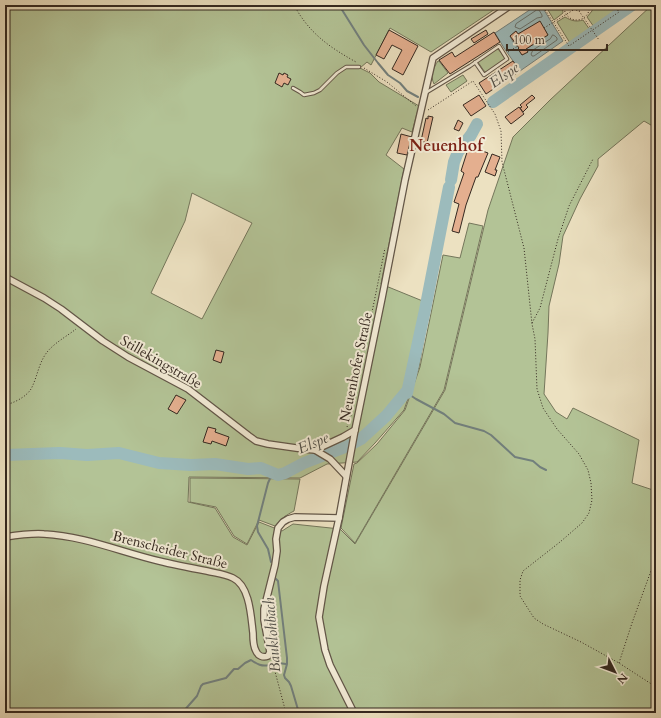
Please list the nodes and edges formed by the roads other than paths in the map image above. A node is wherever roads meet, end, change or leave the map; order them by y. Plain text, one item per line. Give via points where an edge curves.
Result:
1 (510, 5) edge
2 (475, 62) junction
3 (359, 67) road end
4 (293, 88) dead end
5 (425, 93) junction
6 (5, 277) edge
7 (355, 430) junction
8 (315, 450) junction
9 (346, 476) junction
10 (339, 518) junction
11 (5, 537) edge
12 (354, 713) edge

1 - 5 street, Neuenhofer Straße via 434,58
2 - 2 lane via 484,75 507,58 499,46
2 - 5 lane
3 - 4 lane via 346,67 314,93 304,95
5 - 7 street, Neuenhofer Straße
6 - 8 street, Stillekingstraße via 61,309 128,357 188,389 256,441
7 - 8 street
7 - 9 street, Neuenhofer Straße
8 - 9 street via 330,459
9 - 10 street, Neuenhofer Straße
10 - 11 street, Brenscheider Straße via 295,517 283,522 278,528 275,565 264,609 270,652 268,656 263,657 256,652 245,592 234,579 75,538 45,534
10 - 12 street, Neuenhofer Straße via 319,617 330,665

